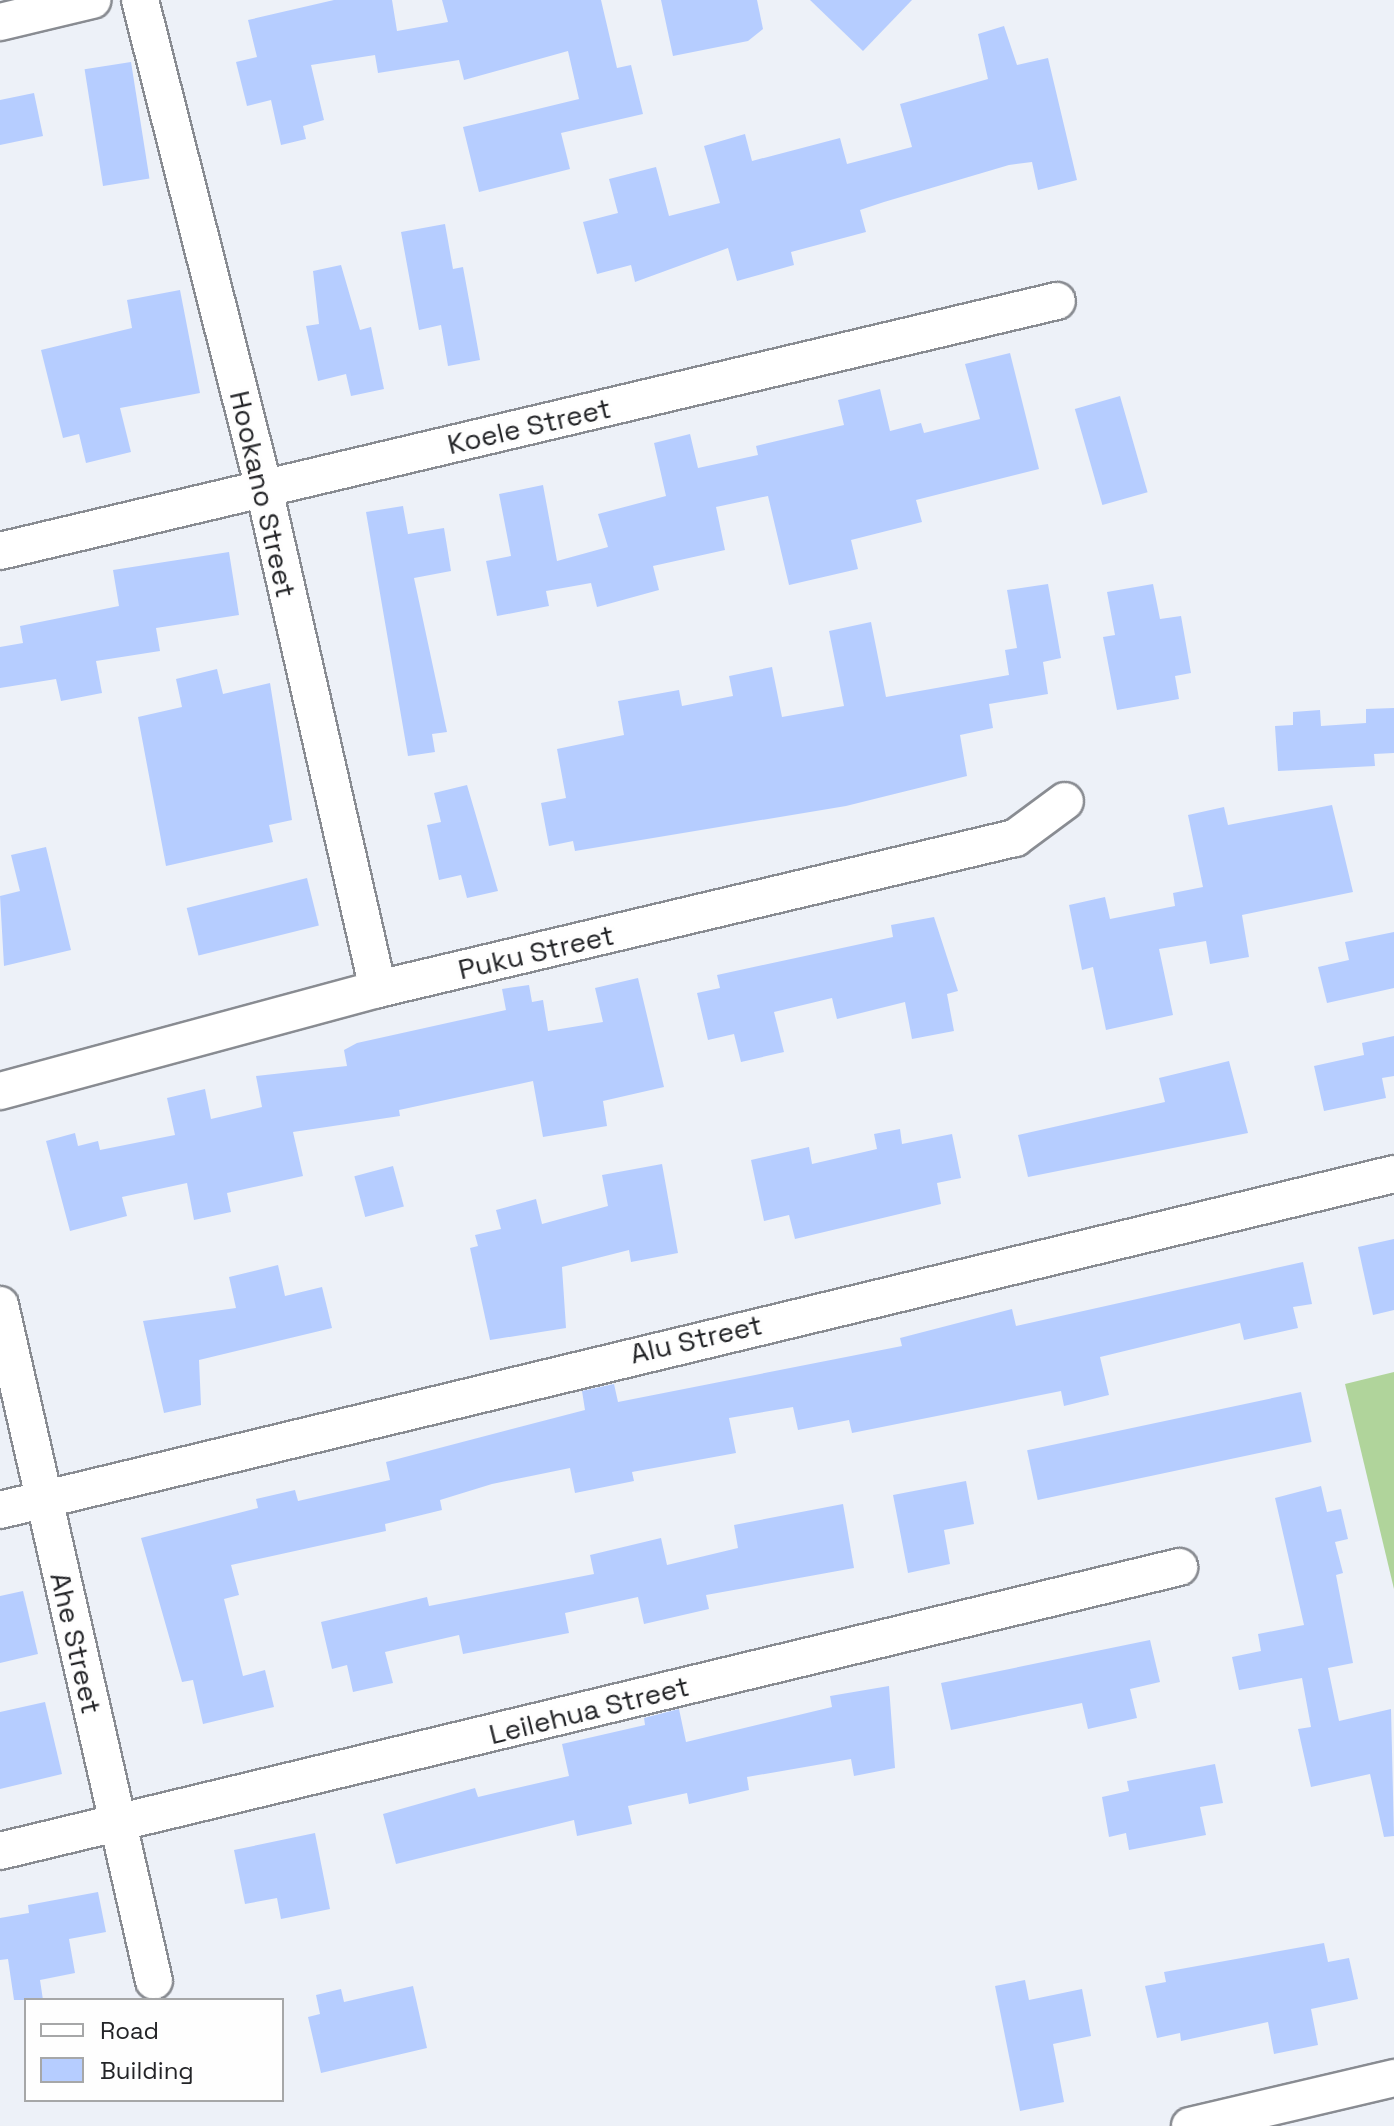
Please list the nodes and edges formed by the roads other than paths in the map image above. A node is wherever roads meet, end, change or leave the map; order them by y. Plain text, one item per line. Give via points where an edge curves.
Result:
1 (92, 0) edge
2 (140, 0) edge
3 (0, 22) edge
4 (1057, 301) dead end
5 (264, 489) junction
6 (0, 551) edge
7 (1065, 801) dead end
8 (378, 989) junction
9 (0, 1091) edge
10 (1394, 1174) edge
11 (0, 1305) edge
12 (42, 1500) junction
13 (0, 1510) edge
14 (1179, 1567) dead end
15 (119, 1823) junction
16 (0, 1851) edge
17 (154, 1981) dead end
18 (1394, 2078) edge
19 (1190, 2126) edge

1 - 3 street
2 - 5 street, Hookano Street
4 - 5 street, Koele Street
5 - 6 street, Koele Street
5 - 8 street, Hookano Street
7 - 8 street, Puku Street via 1015,838
8 - 9 street, Puku Street
10 - 12 street, Alu Street
11 - 12 street, Ahe Street
12 - 13 street, Alu Street
12 - 15 street, Ahe Street
14 - 15 street, Leilehua Street
15 - 16 street, Leilehua Street
15 - 17 street, Ahe Street
18 - 19 street

